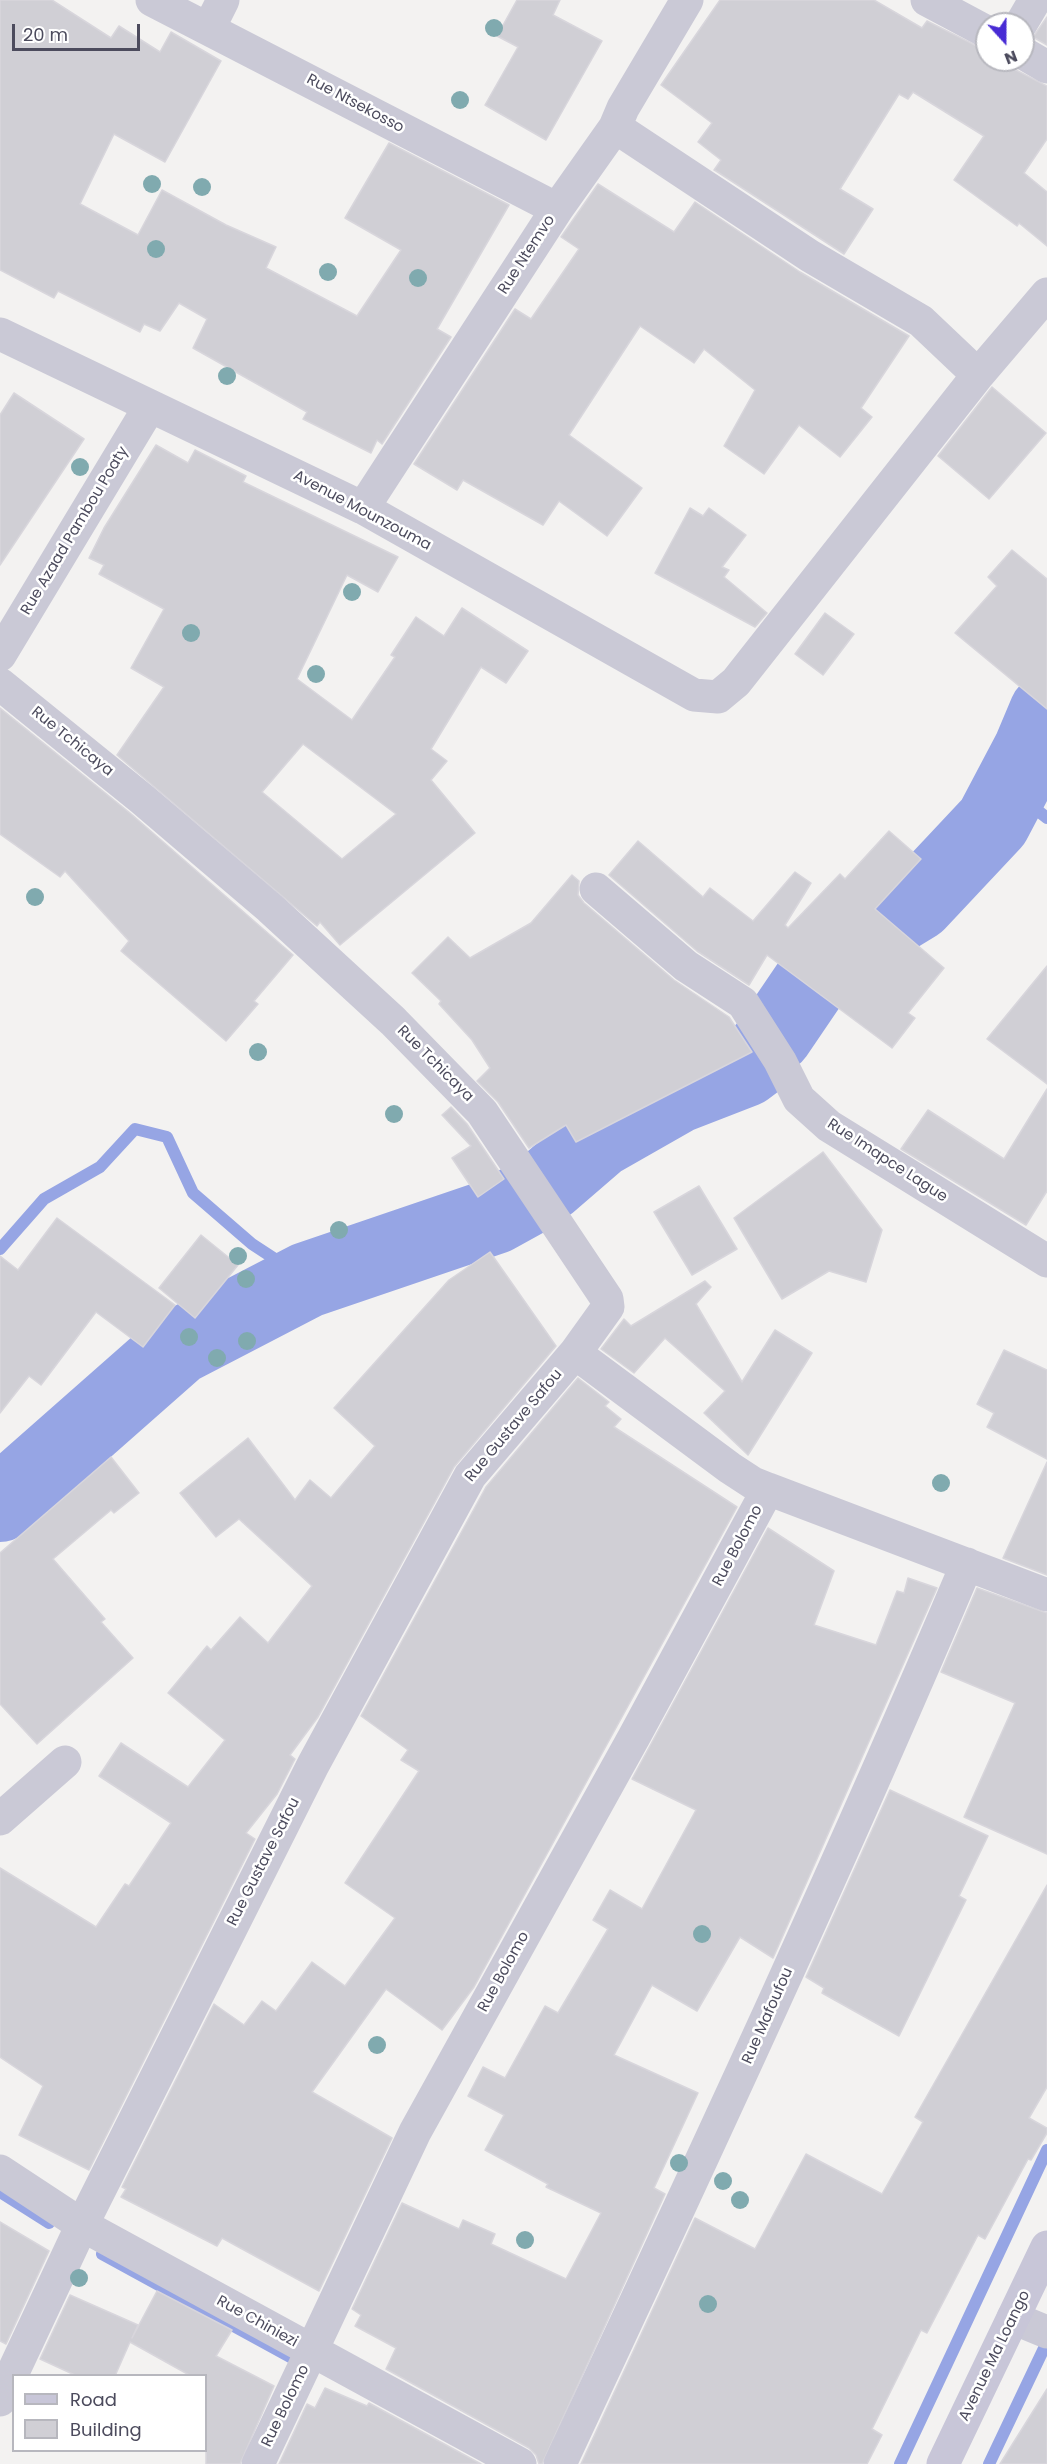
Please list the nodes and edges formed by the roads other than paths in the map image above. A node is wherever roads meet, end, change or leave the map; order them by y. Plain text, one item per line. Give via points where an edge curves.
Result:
1 (152, 0) edge
2 (687, 0) edge
3 (927, 0) edge
4 (216, 14) edge
5 (975, 26) edge
6 (615, 127) junction
7 (557, 209) junction
8 (1047, 294) edge
9 (0, 334) edge
10 (978, 375) junction
11 (150, 406) junction
12 (363, 508) junction
13 (0, 655) edge
14 (0, 684) edge
15 (596, 889) dead end
16 (1047, 1261) edge
17 (575, 1353) junction
18 (761, 1486) junction
19 (967, 1564) junction
20 (1047, 1595) edge
21 (65, 1762) dead end
22 (0, 1819) edge
23 (0, 2171) edge
24 (82, 2225) junction
25 (1047, 2247) edge
26 (1013, 2318) junction
27 (1047, 2332) edge
28 (312, 2352) junction
29 (12, 2374) edge
30 (12, 2374) edge
31 (0, 2400) edge
32 (258, 2464) edge
33 (520, 2464) edge
34 (560, 2464) edge
35 (943, 2464) edge

1 - 4 street, Rue Ntsekosso
2 - 6 street, Rue Ntemvo
3 - 5 street
4 - 7 street, Rue Ntsekosso
6 - 7 street, Rue Ntemvo
6 - 10 street via 810,256 921,321
7 - 12 street, Rue Ntemvo
8 - 10 street
9 - 11 street, Avenue Mounzouma
10 - 12 street, Avenue Mounzouma via 736,682 718,697 694,695
11 - 12 street, Avenue Mounzouma
11 - 13 street, Rue Azaad Pambou Poaty
14 - 17 street, Rue Tchicaya via 316,948 482,1112 608,1299 608,1307
15 - 16 street, Rue Imapce Lague via 686,966 743,1003 799,1099 830,1126
17 - 18 street
17 - 24 street, Rue Gustave Safou via 470,1476 313,1765
18 - 19 street, Rue Bolomo
18 - 28 street, Rue Bolomo via 634,1737 415,2132
19 - 20 street, Rue Bolomo
19 - 34 street, Rue Mafoufou via 889,1749 738,2083
21 - 22 street
23 - 24 street, Rue Chiniezi
24 - 28 street, Rue Chiniezi
24 - 29 street, Rue Gustave Safou
25 - 26 main road, Avenue Ma Loango
26 - 27 street
26 - 35 main road, Avenue Ma Loango
28 - 32 street, Rue Bolomo
28 - 33 street, Rue Chiniezi
30 - 31 street, Rue Gustave Safou

